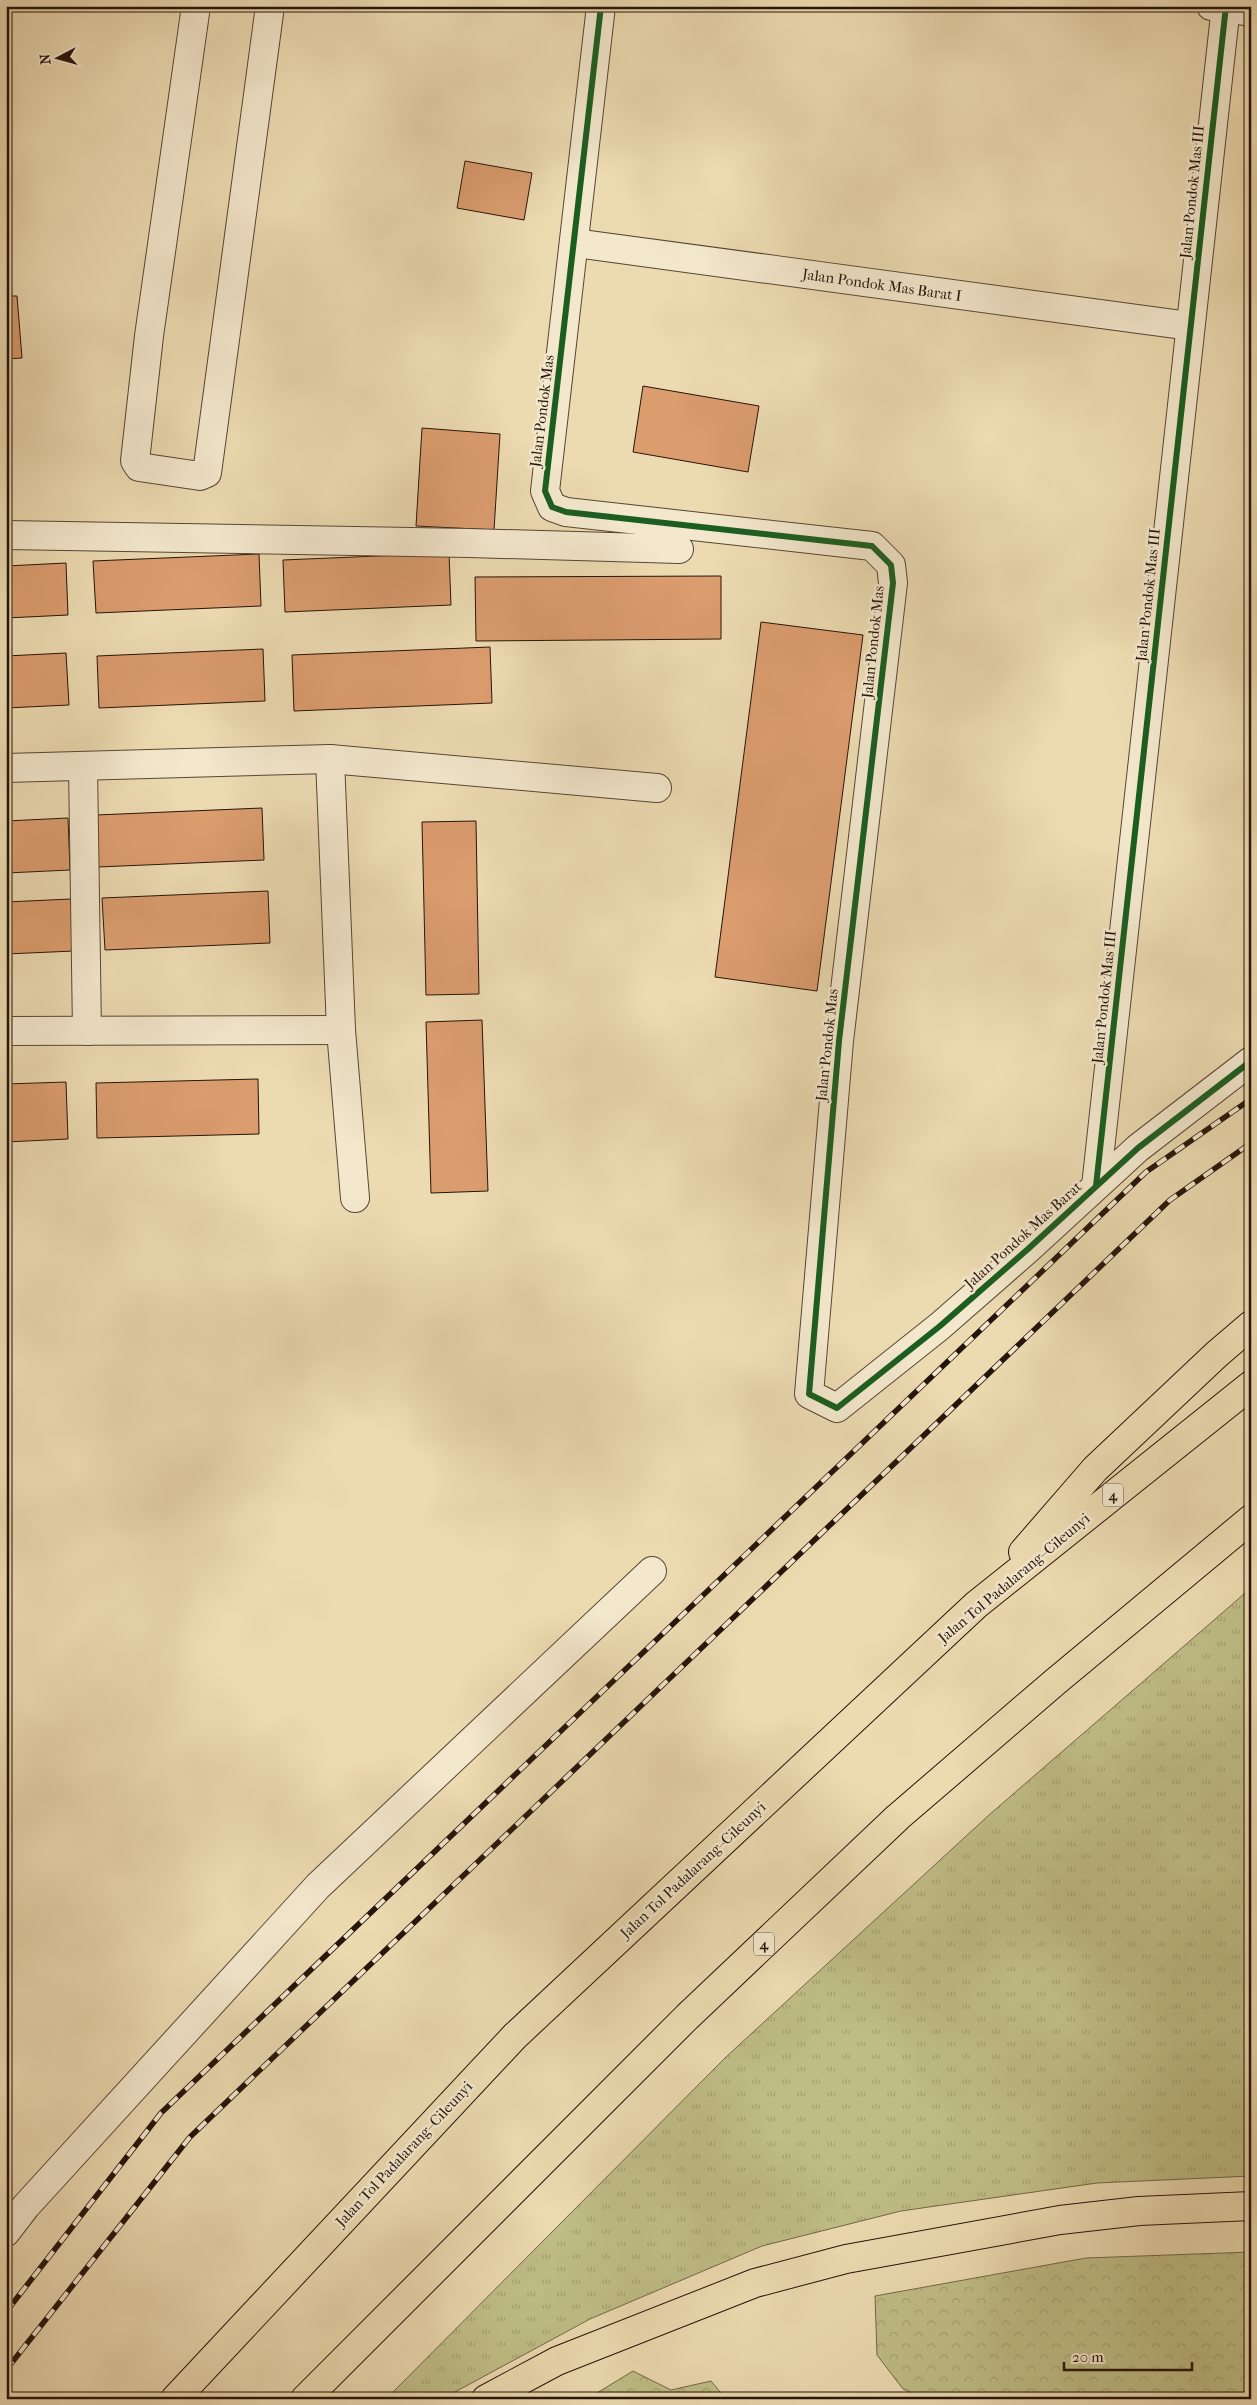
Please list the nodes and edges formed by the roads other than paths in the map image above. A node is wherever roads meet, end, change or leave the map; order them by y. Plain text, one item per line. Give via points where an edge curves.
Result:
1 (196, 6) edge
2 (270, 6) edge
3 (602, 6) edge
4 (1228, 8) edge
5 (574, 243) junction
6 (1190, 326) junction
7 (6, 536) edge
8 (679, 549) dead end
9 (330, 759) junction
10 (83, 766) junction
11 (6, 768) edge
12 (657, 788) dead end
13 (341, 1030) junction
14 (6, 1031) edge
15 (87, 1031) junction
16 (1251, 1061) edge
17 (1096, 1186) junction
18 (355, 1198) dead end
19 (1251, 1325) edge
20 (1251, 1385) edge
21 (809, 1394) joint
22 (1251, 1519) edge
23 (652, 1571) dead end
24 (976, 1605) junction
25 (1251, 2206) edge
26 (6, 2232) edge
27 (175, 2399) edge
28 (305, 2399) edge
29 (486, 2399) edge

1 - 2 street via 150,326 135,461 139,467 200,476 207,473
3 - 5 street, Jalan Pondok Mas
4 - 6 street, Jalan Pondok Mas III
5 - 6 street, Jalan Pondok Mas Barat I
5 - 21 street, Jalan Pondok Mas via 545,491 552,507 566,512 872,546 891,565 893,583 839,1041
6 - 17 street, Jalan Pondok Mas III
7 - 8 street
9 - 10 street
9 - 12 street
9 - 13 street
10 - 11 street
10 - 15 street
13 - 15 street
13 - 18 street
14 - 15 street
16 - 17 street, Jalan Pondok Mas Barat via 1138,1148
17 - 21 street, Jalan Pondok Mas Barat via 940,1326 837,1408
19 - 24 highway via 1095,1469
20 - 24 highway, Jalan Tol Padalarang–Cileunyi / 4
22 - 28 highway, 4 via 898,1817 688,2018
23 - 26 street via 318,1886 26,2206
24 - 27 highway, Jalan Tol Padalarang–Cileunyi / 4 via 515,2036
25 - 29 highway via 1139,2211 1060,2220 846,2259 755,2283 557,2361

